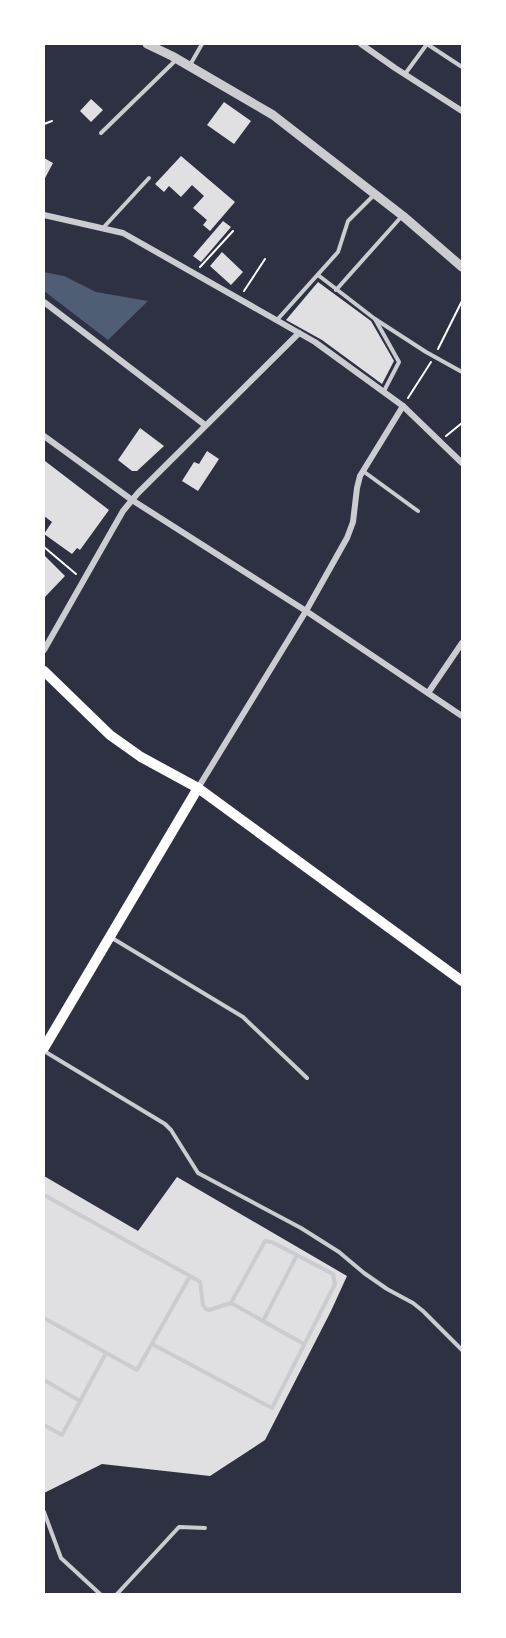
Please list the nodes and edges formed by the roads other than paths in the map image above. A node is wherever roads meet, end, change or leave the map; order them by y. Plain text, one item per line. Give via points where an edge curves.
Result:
1 (147, 44) edge
2 (202, 44) edge
3 (362, 44) edge
4 (427, 44) edge
5 (177, 59) junction
6 (189, 66) junction
7 (462, 67) edge
8 (405, 75) junction
9 (462, 111) edge
10 (101, 133) dead end
11 (149, 178) dead end
12 (375, 194) junction
13 (44, 215) edge
14 (402, 216) junction
15 (103, 229) junction
16 (462, 267) edge
17 (318, 275) junction
18 (336, 290) junction
19 (44, 302) edge
20 (375, 319) junction
21 (277, 321) junction
22 (299, 333) junction
23 (462, 372) edge
24 (384, 391) junction
25 (403, 406) junction
26 (205, 425) junction
27 (44, 436) edge
28 (462, 463) edge
29 (363, 471) junction
30 (132, 500) junction
31 (418, 511) dead end
32 (306, 611) junction
33 (462, 643) edge
34 (44, 650) edge
35 (44, 671) edge
36 (428, 693) junction
37 (462, 716) edge
38 (198, 788) junction
39 (110, 937) junction
40 (462, 981) edge
41 (44, 1050) edge
42 (308, 1078) dead end
43 (44, 1195) edge
44 (297, 1255) junction
45 (190, 1276) junction
46 (231, 1303) junction
47 (44, 1318) edge
48 (263, 1321) junction
49 (152, 1344) junction
50 (304, 1344) junction
51 (462, 1350) edge
52 (106, 1353) junction
53 (44, 1380) edge
54 (80, 1401) junction
55 (44, 1425) edge
56 (44, 1512) edge
57 (205, 1528) dead end
58 (100, 1594) edge
59 (117, 1594) edge

1 - 5 street
2 - 6 lane
3 - 8 street
4 - 7 lane
4 - 8 lane
5 - 6 street
5 - 10 lane
6 - 12 street via 273,115
8 - 9 street
11 - 15 lane
12 - 14 street
12 - 17 lane via 348,220 338,252
13 - 15 street
14 - 16 street
14 - 18 lane
15 - 21 street via 123,233
17 - 18 lane
17 - 21 lane
18 - 20 lane
19 - 26 street
20 - 23 lane
20 - 24 lane via 399,362
21 - 22 street
22 - 24 street
22 - 26 street
24 - 25 street
25 - 28 street
25 - 29 street
26 - 30 street
27 - 30 street
29 - 31 lane
29 - 32 street via 347,538
30 - 32 street
30 - 34 street
32 - 36 street
32 - 38 street
33 - 36 street
35 - 38 main road via 110,735
36 - 37 street
38 - 39 main road
38 - 40 main road
39 - 41 main road
39 - 42 lane via 243,1017
41 - 51 lane via 165,1124 198,1173 339,1252 371,1278 418,1307
43 - 45 lane
44 - 46 lane via 265,1241
44 - 48 lane
44 - 50 lane via 333,1274 335,1284
45 - 46 lane via 200,1282 206,1309
45 - 49 lane
46 - 48 lane
47 - 52 lane
48 - 50 lane
49 - 50 lane via 272,1408
49 - 52 lane via 137,1371
52 - 54 lane
53 - 54 lane
54 - 55 lane via 62,1435
56 - 58 lane via 61,1558
57 - 59 lane via 179,1527

